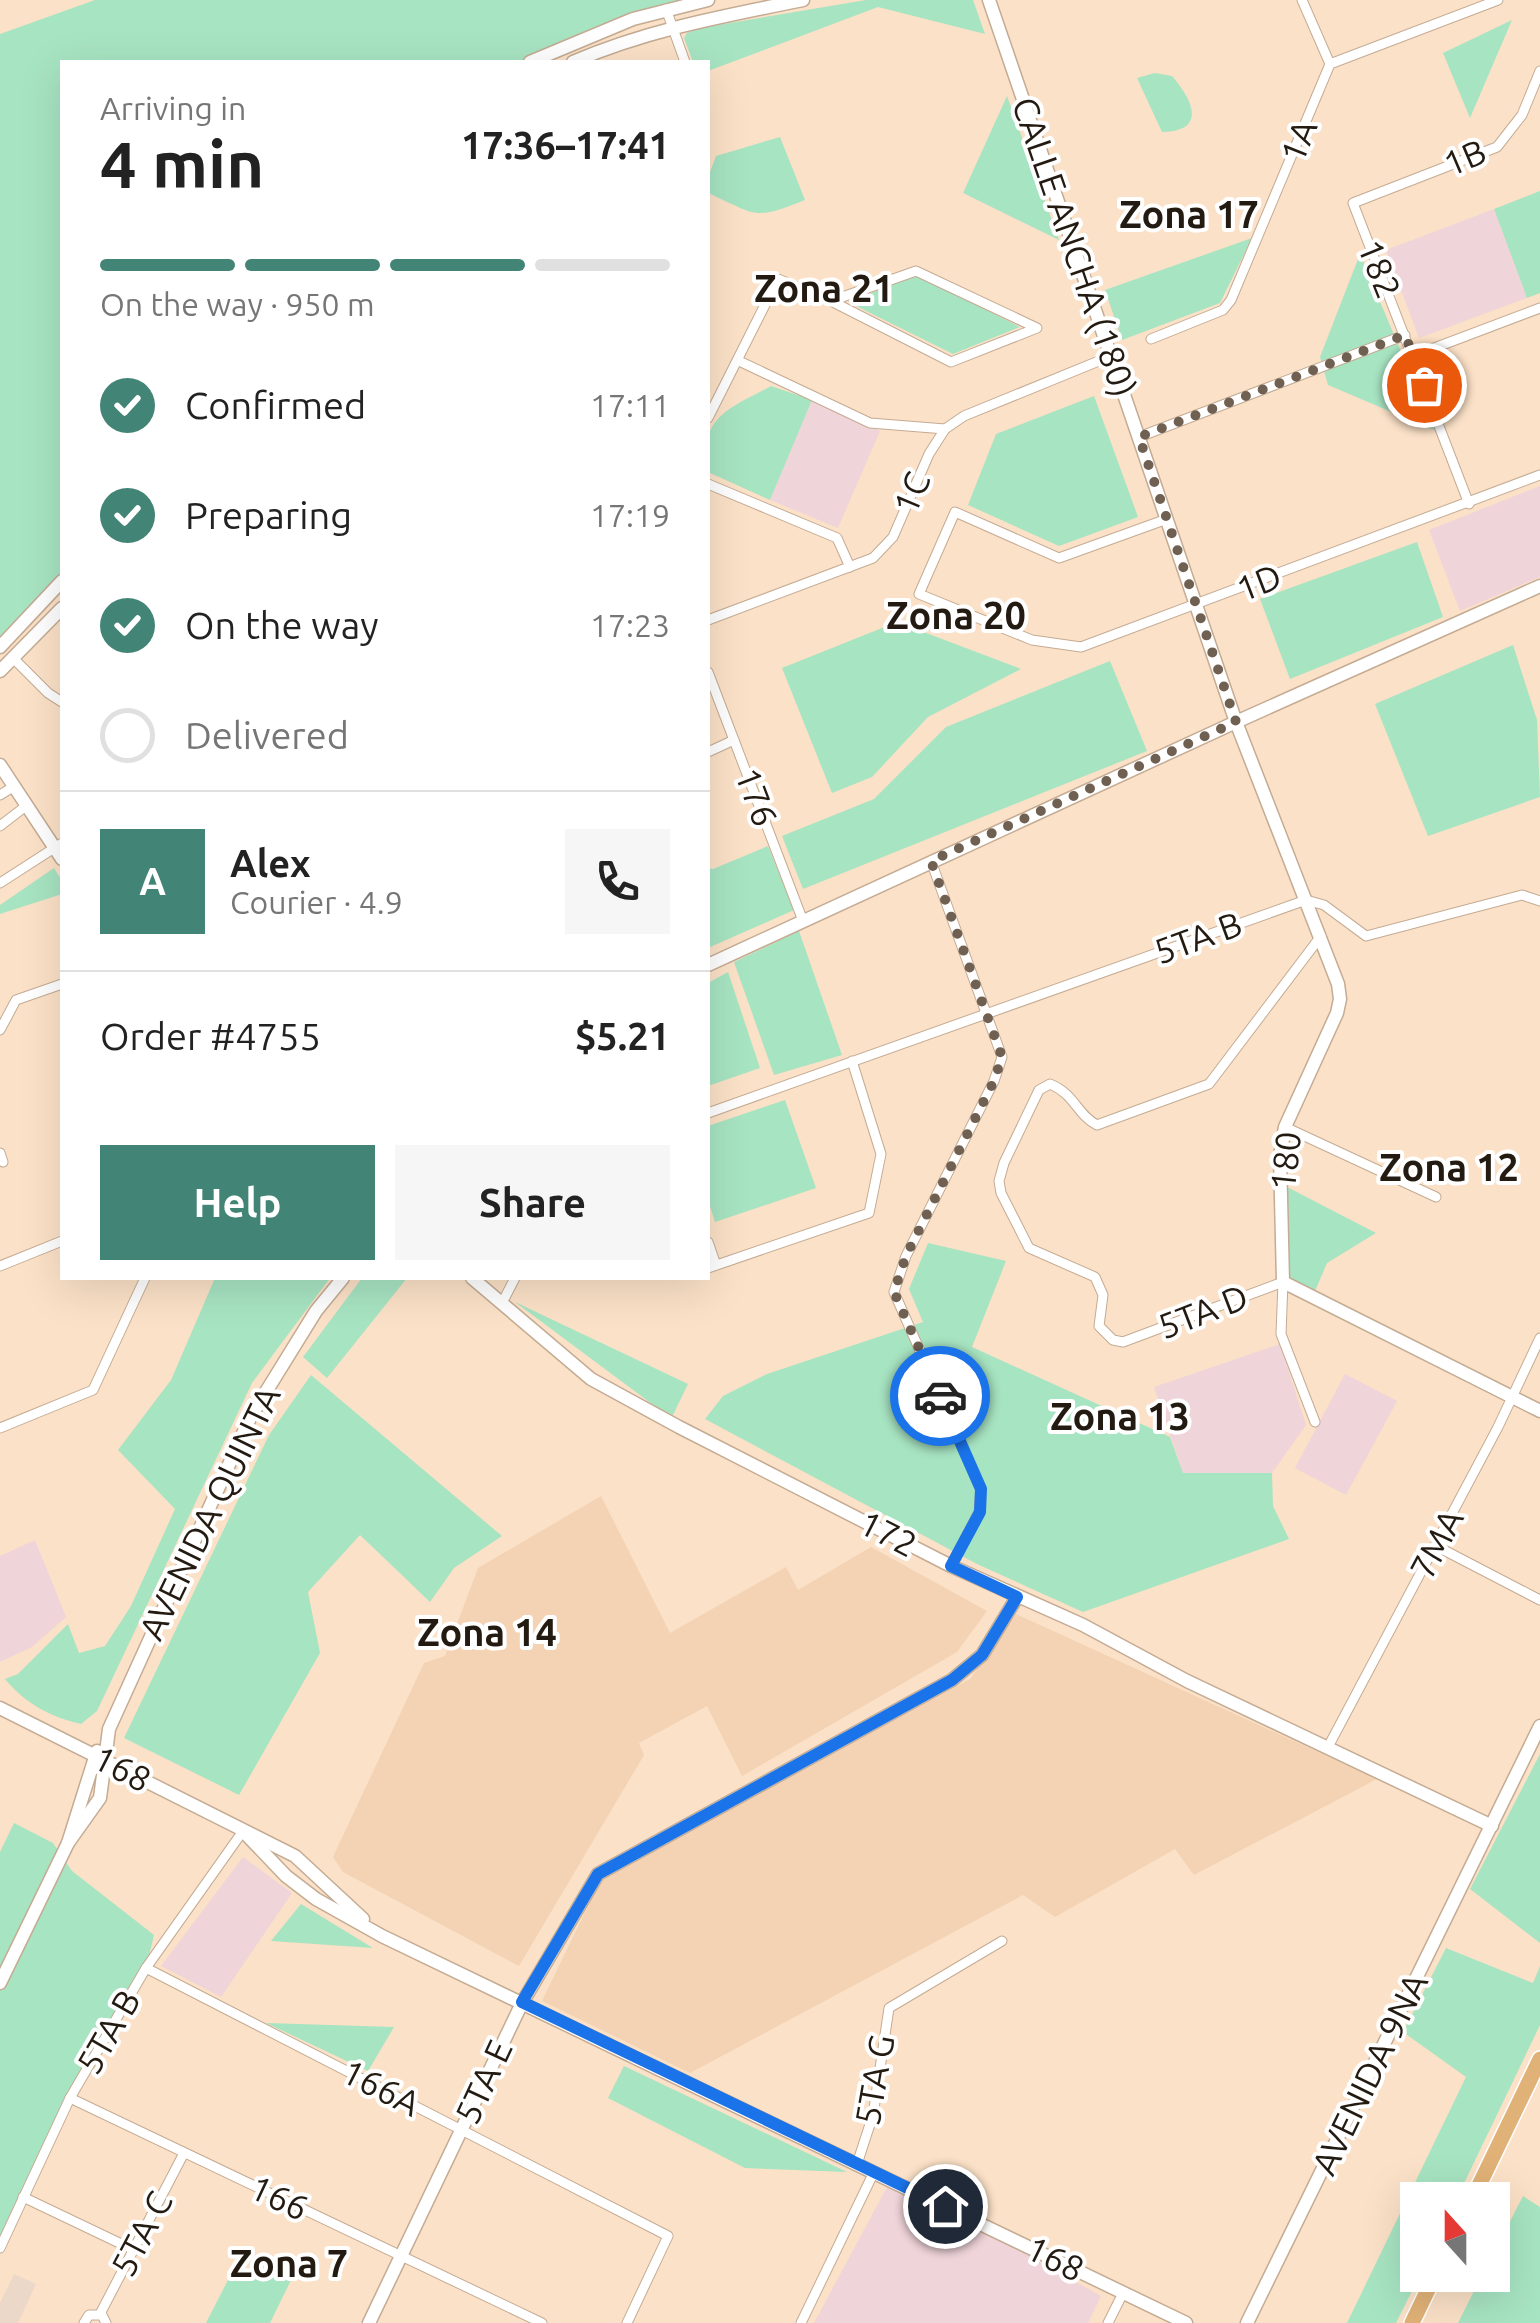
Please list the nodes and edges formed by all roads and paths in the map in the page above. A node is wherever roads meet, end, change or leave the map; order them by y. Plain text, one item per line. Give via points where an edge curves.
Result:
1 (708, 0) edge
2 (803, 0) edge
3 (989, 0) edge
4 (1302, 0) edge
5 (1498, 0) edge
6 (666, 9) junction
7 (672, 26) junction
8 (534, 60) edge
9 (578, 60) edge
10 (684, 60) edge
11 (1330, 64) junction
12 (1540, 71) edge
13 (1353, 203) joint
14 (831, 301) junction
15 (1540, 308) edge
16 (1405, 335) junction
17 (1150, 339) dead end
18 (1111, 356) junction
19 (1413, 356) junction
20 (739, 361) junction
21 (710, 414) edge
22 (945, 430) junction
23 (1139, 437) junction
24 (1540, 475) edge
25 (710, 485) edge
26 (1469, 504) junction
27 (1167, 519) junction
28 (850, 566) junction
29 (60, 583) edge
30 (1540, 586) edge
31 (1197, 606) junction
32 (60, 610) edge
33 (710, 619) edge
34 (0, 647) edge
35 (14, 659) junction
36 (0, 671) edge
37 (710, 677) edge
38 (60, 701) edge
39 (1236, 722) junction
40 (734, 740) junction
41 (710, 751) edge
42 (0, 766) edge
43 (14, 787) junction
44 (0, 796) edge
45 (26, 806) junction
46 (0, 826) edge
47 (60, 849) edge
48 (931, 861) junction
49 (0, 884) edge
50 (1306, 900) junction
51 (1540, 901) edge
52 (804, 921) junction
53 (1322, 936) junction
54 (710, 963) edge
55 (60, 985) edge
56 (984, 1014) junction
57 (0, 1030) edge
58 (852, 1061) junction
59 (710, 1111) edge
60 (1285, 1127) junction
61 (1436, 1197) dead end
62 (60, 1242) edge
63 (0, 1266) edge
64 (712, 1266) edge
65 (145, 1280) edge
66 (341, 1280) edge
67 (474, 1280) edge
68 (514, 1280) edge
69 (1282, 1282) junction
70 (502, 1303) junction
71 (1540, 1338) edge
72 (1514, 1398) junction
73 (1540, 1411) edge
74 (1315, 1422) dead end
75 (0, 1428) edge
76 (1436, 1546) junction
77 (951, 1566) junction
78 (1017, 1597) junction
79 (1540, 1600) edge
80 (0, 1708) edge
81 (1540, 1726) edge
82 (1328, 1747) junction
83 (100, 1758) junction
84 (131, 1773) junction
85 (102, 1790) junction
86 (1492, 1826) junction
87 (242, 1831) junction
88 (68, 1843) junction
89 (382, 1936) junction
90 (1002, 1941) dead end
91 (146, 1968) junction
92 (0, 1983) edge
93 (522, 2002) junction
94 (1540, 2059) edge
95 (70, 2098) junction
96 (462, 2129) junction
97 (184, 2154) junction
98 (857, 2164) junction
99 (874, 2172) junction
100 (1481, 2182) edge
101 (23, 2197) junction
102 (0, 2248) edge
103 (134, 2250) junction
104 (401, 2255) junction
105 (1124, 2292) junction
106 (1428, 2292) edge
107 (103, 2319) edge
108 (84, 2323) edge
109 (369, 2323) edge
110 (542, 2323) edge
111 (627, 2323) edge
112 (801, 2323) edge
113 (1108, 2323) edge
114 (1186, 2323) edge
115 (1247, 2323) edge
116 (1412, 2323) edge

1 - 6 street
2 - 7 street
3 - 18 street, CALLE ANCHA (180)
4 - 11 street
5 - 11 street
6 - 7 street
6 - 8 street
7 - 9 street
7 - 10 street
11 - 17 street, 1A via 1231,300 1223,310
12 - 13 street, 1B via 1522,115 1497,147
13 - 16 street, 182
14 - 14 street via 916,271 1037,328 951,362
14 - 20 street via 778,279
15 - 19 street
16 - 19 street, 182
16 - 23 street
18 - 22 street, 1C via 964,416
18 - 23 street, CALLE ANCHA (180)
19 - 26 street, 182
20 - 21 street
20 - 22 street via 870,423
22 - 28 street, 1C via 893,537 873,558
23 - 27 street, CALLE ANCHA (180)
24 - 26 street, 1D
25 - 28 street via 837,538
26 - 31 street, 1D
27 - 31 street, CALLE ANCHA (180)
27 - 31 street, 1D via 1058,558 955,512 919,594 1032,640 1080,647
28 - 33 street, 1C
29 - 34 street
30 - 39 street
31 - 39 street, CALLE ANCHA (180)
32 - 35 street
35 - 36 street
35 - 38 street
37 - 40 street, 176
39 - 48 street
39 - 50 street, 180
40 - 41 street
40 - 52 street, 176
42 - 43 street
43 - 44 street
43 - 45 street
45 - 46 street
45 - 47 street
47 - 49 street
48 - 52 street
48 - 56 street
50 - 51 street via 1366,936 1522,894
50 - 53 street, 180
50 - 56 street, 5TA B
52 - 54 street
53 - 60 street, 180 via 1340,999
53 - 69 street, 5TA D via 1209,1084 1097,1124 1050,1084 1039,1090 999,1181 1029,1248 1095,1277 1103,1295 1099,1326 1113,1340 1123,1342
55 - 57 street via 16,1000
56 - 58 street, 5TA B
56 - 77 street via 1002,1057 894,1292 981,1489 980,1512
58 - 59 street, 5TA B
58 - 64 street via 881,1154 869,1213
60 - 61 street
60 - 69 street, 180
62 - 63 street
65 - 75 street via 93,1390
66 - 83 street, AVENIDA QUINTA via 250,1416
67 - 70 street, 172
68 - 70 street
69 - 72 street
69 - 74 street via 1281,1334
70 - 77 street, 172 via 591,1378
71 - 72 street, 7MA
72 - 73 street
72 - 76 street, 7MA
76 - 79 street
76 - 82 street, 7MA
77 - 78 street, 172
78 - 82 street, 172
78 - 93 street, 5TA E via 982,1655 952,1680 598,1874
80 - 83 street, 168
81 - 86 street, AVENIDA 9NA
82 - 86 street, 172
83 - 84 street, 168
83 - 85 street
83 - 88 street
84 - 85 street
84 - 87 street, 168
85 - 88 street
86 - 115 street, AVENIDA 9NA
87 - 89 street, 168 via 316,1899
87 - 89 street, 168 via 295,1856
87 - 91 street, 5TA B
88 - 92 street
89 - 93 street, 168
90 - 98 street, 5TA G via 889,2008 873,2116
91 - 95 street, 5TA B
91 - 96 street, 166A
93 - 96 street, 5TA E
93 - 98 street, 168
94 - 100 highway
95 - 97 street, 166
95 - 101 street, 5TA B
96 - 104 street, 5TA E
96 - 111 street, 166A via 668,2236
97 - 103 street, 5TA C
97 - 104 street, 166
98 - 99 street, 168
99 - 105 street, 168
99 - 112 street, 5TA G
101 - 102 street, 5TA B
101 - 103 street
103 - 107 street, 5TA C
104 - 109 street, 5TA E
104 - 110 street, 166
105 - 113 street
105 - 114 street, 168
106 - 116 highway
107 - 108 street via 89,2315

